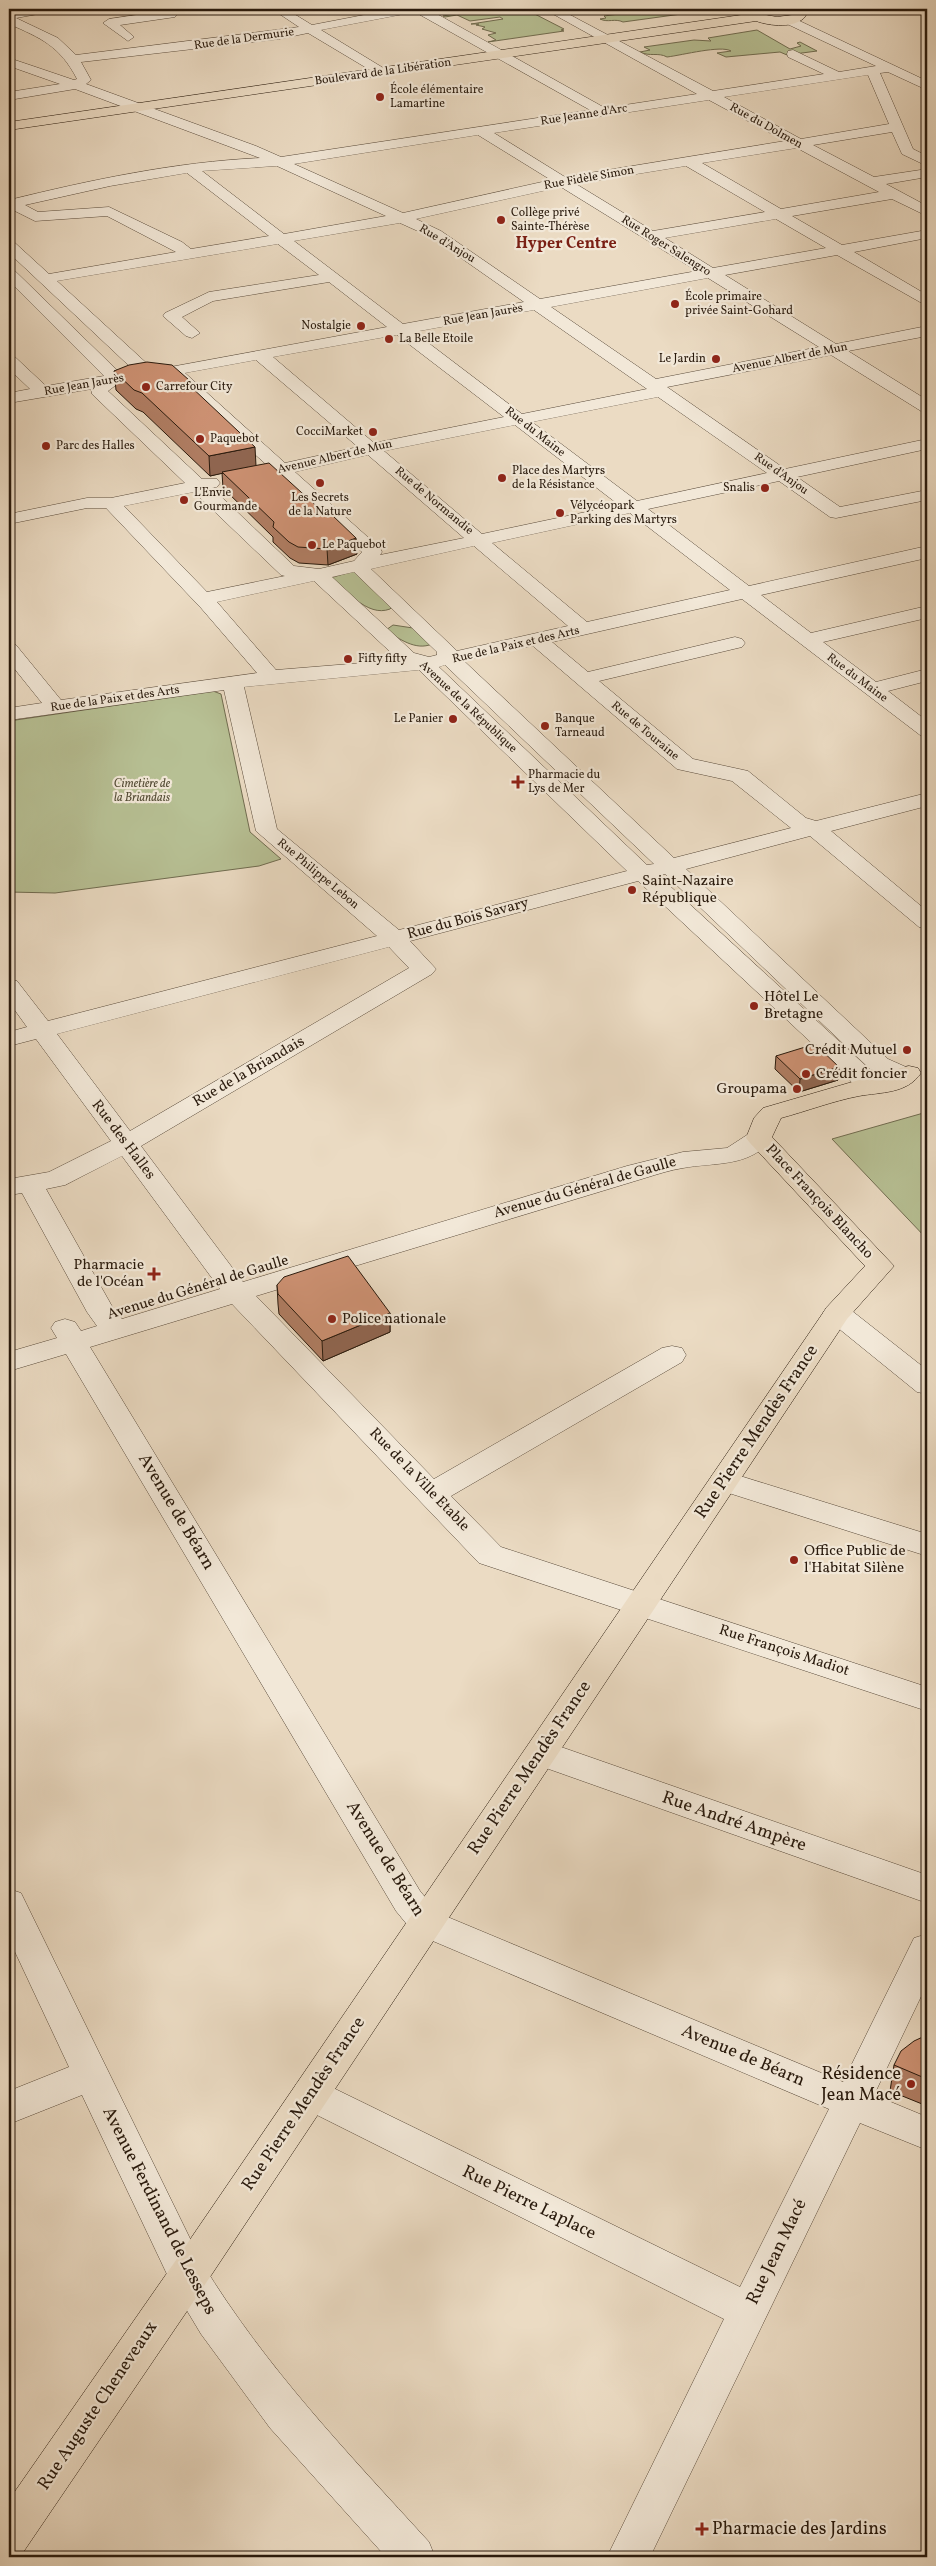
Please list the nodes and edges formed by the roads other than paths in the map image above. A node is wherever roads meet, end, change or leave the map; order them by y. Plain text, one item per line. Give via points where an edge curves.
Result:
1 (45, 9) edge
2 (278, 9) edge
3 (412, 9) edge
4 (419, 9) edge
5 (550, 9) edge
6 (811, 9) edge
7 (759, 13) edge
8 (791, 13) edge
9 (170, 14) edge
10 (9, 16) edge
11 (9, 20) edge
12 (310, 29) junction
13 (201, 33) dead end
14 (128, 37) dead end
15 (606, 39) junction
16 (216, 43) junction
17 (500, 54) junction
18 (793, 54) dead end
19 (75, 59) junction
20 (9, 62) edge
21 (890, 68) junction
22 (873, 71) junction
23 (380, 72) junction
24 (837, 76) junction
25 (75, 85) junction
26 (927, 86) edge
27 (9, 96) edge
28 (711, 96) junction
29 (139, 107) junction
30 (603, 112) junction
31 (9, 126) edge
32 (898, 127) junction
33 (481, 131) junction
34 (797, 143) junction
35 (688, 161) junction
36 (278, 162) junction
37 (927, 162) edge
38 (190, 169) junction
39 (927, 173) edge
40 (562, 182) junction
41 (872, 182) junction
42 (927, 195) edge
43 (899, 197) junction
44 (927, 212) edge
45 (777, 214) junction
46 (402, 218) junction
47 (927, 234) edge
48 (651, 236) junction
49 (282, 239) junction
50 (9, 245) edge
51 (839, 250) junction
52 (188, 254) junction
53 (711, 273) junction
54 (332, 276) junction
55 (44, 279) junction
56 (12, 280) edge
57 (927, 301) edge
58 (537, 305) junction
59 (401, 330) junction
60 (927, 331) edge
61 (192, 332) dead end
62 (927, 341) edge
63 (840, 354) junction
64 (260, 355) junction
65 (9, 360) edge
66 (154, 373) junction
67 (116, 379) junction
68 (660, 390) junction
69 (42, 392) junction
70 (9, 398) edge
71 (927, 407) edge
72 (518, 419) junction
73 (927, 444) edge
74 (373, 450) junction
75 (283, 469) junction
76 (787, 474) junction
77 (254, 475) edge
78 (226, 480) edge
79 (197, 486) junction
80 (927, 495) edge
81 (111, 503) junction
82 (632, 507) junction
83 (9, 519) edge
84 (474, 535) junction
85 (927, 552) edge
86 (361, 565) junction
87 (318, 574) junction
88 (745, 593) junction
89 (203, 598) junction
90 (927, 612) edge
91 (584, 630) junction
92 (538, 640) junction
93 (807, 640) junction
94 (735, 643) dead end
95 (9, 649) edge
96 (451, 660) junction
97 (425, 664) junction
98 (927, 675) edge
99 (271, 677) junction
100 (583, 679) junction
101 (232, 682) junction
102 (872, 689) junction
103 (56, 707) junction
104 (9, 714) edge
105 (927, 731) edge
106 (927, 799) edge
107 (814, 828) junction
108 (671, 866) junction
109 (642, 873) junction
110 (927, 922) edge
111 (394, 938) junction
112 (9, 986) edge
113 (42, 1030) junction
114 (9, 1039) edge
115 (911, 1070) edge
116 (862, 1085) junction
117 (759, 1138) junction
118 (126, 1144) junction
119 (20, 1186) edge
120 (880, 1266) joint
121 (232, 1286) junction
122 (837, 1313) junction
123 (110, 1323) junction
124 (70, 1335) junction
125 (9, 1344) edge
126 (672, 1355) dead end
127 (9, 1362) edge
128 (927, 1385) edge
129 (724, 1481) junction
130 (432, 1493) junction
131 (927, 1545) edge
132 (641, 1604) junction
133 (927, 1699) edge
134 (541, 1753) junction
135 (927, 1889) edge
136 (9, 1903) edge
137 (426, 1923) junction
138 (927, 1948) edge
139 (90, 2076) junction
140 (310, 2094) junction
141 (851, 2102) junction
142 (9, 2108) edge
143 (927, 2134) edge
144 (188, 2276) junction
145 (748, 2311) junction
146 (9, 2536) edge
147 (414, 2557) edge
148 (628, 2557) edge

1 - 10 street
2 - 12 street
3 - 12 street, Rue de la Dermurie
4 - 17 street
5 - 15 street, Rue du Dolmen
6 - 8 main road, Boulevard de la Libération
7 - 8 main road, Boulevard de la Libération via 767,20
7 - 15 main road, Boulevard de la Libération
8 - 21 street
9 - 14 street via 110,23
11 - 19 street via 50,38
12 - 16 street, Rue de la Dermurie
12 - 23 street
13 - 16 street
15 - 17 main road, Boulevard de la Libération
15 - 28 street, Rue du Dolmen
16 - 19 street, Rue de la Dermurie
17 - 23 main road, Boulevard de la Libération
17 - 30 street
18 - 24 street
19 - 25 street via 84,80
20 - 25 street, Rue d'Anjou
21 - 22 street, Rue Jeanne d'Arc
21 - 26 street
22 - 24 street, Rue Jeanne d'Arc
22 - 32 street
23 - 29 main road, Boulevard de la Libération
24 - 28 street, Rue Jeanne d'Arc
25 - 27 street
25 - 29 street, Rue d'Anjou
28 - 30 street, Rue Jeanne d'Arc
28 - 34 street, Rue du Dolmen
29 - 31 main road, Boulevard de la Libération
29 - 36 street, Rue d'Anjou
30 - 33 street, Rue Jeanne d'Arc
32 - 34 street, Rue Fidèle Simon
32 - 37 street via 907,151
33 - 36 street, Rue Jeanne d'Arc
33 - 40 street, Rue Roger Salengro
34 - 35 street, Rue Fidèle Simon
34 - 41 street, Rue du Dolmen
35 - 40 street, Rue Fidèle Simon
35 - 45 street
36 - 38 street, Rue Jeanne d'Arc
36 - 46 street, Rue d'Anjou
38 - 49 street, Rue du Maine
38 - 52 street, Rue Jeanne d'Arc via 116,181 12,204 35,217 109,211 177,245
39 - 41 street
40 - 46 street, Rue Fidèle Simon
40 - 48 street, Rue Roger Salengro
41 - 43 street, Rue du Dolmen
42 - 43 street
43 - 44 street, Rue du Dolmen
43 - 45 street
45 - 48 street
45 - 51 street
46 - 49 street, Rue Fidèle Simon
46 - 58 street, Rue d'Anjou via 436,234
47 - 51 street, Rue Jean Jaurès
48 - 53 street, Rue Roger Salengro
49 - 52 street, Rue Fidèle Simon
49 - 54 street, Rue du Maine
50 - 55 street
51 - 53 street, Rue Jean Jaurès
51 - 57 street
52 - 55 street, Rue Fidèle Simon
53 - 58 street, Rue Jean Jaurès
53 - 63 street, Rue Roger Salengro
54 - 59 street, Rue du Maine
54 - 61 street via 209,297 171,316
55 - 66 street
56 - 67 street
58 - 59 street, Rue Jean Jaurès
58 - 68 street, Rue d'Anjou
59 - 64 street, Rue Jean Jaurès
59 - 72 street, Rue du Maine
60 - 63 street, Avenue Albert de Mun
62 - 63 street, Avenue Albert de Mun
63 - 68 street, Avenue Albert de Mun
63 - 71 street, Rue Roger Salengro
64 - 66 street, Rue Jean Jaurès
64 - 74 street, Rue de Normandie
65 - 69 street
66 - 67 street, Rue Jean Jaurès
66 - 75 street via 178,376
67 - 69 street, Rue Jean Jaurès
67 - 79 street via 98,390
68 - 72 street, Avenue Albert de Mun
68 - 76 street, Rue d'Anjou
69 - 70 street, Rue Jean Jaurès
72 - 74 street, Avenue Albert de Mun
72 - 82 street, Rue du Maine
73 - 76 street
74 - 75 street, Avenue Albert de Mun
74 - 84 street, Rue de Normandie
75 - 77 street, Avenue Albert de Mun
75 - 86 street via 322,515 373,552
76 - 80 street, Rue d'Anjou via 836,513
76 - 82 street
78 - 79 street
79 - 81 street
79 - 87 street via 253,529 288,571
81 - 83 street via 87,504
81 - 89 street
82 - 84 street
82 - 88 street, Rue du Maine
84 - 86 street
84 - 91 street, Rue de Normandie
85 - 88 street, Rue de la Paix et des Arts
86 - 87 street
86 - 96 street, Avenue de la République via 362,570 447,651
87 - 89 street
87 - 97 street, Avenue de la République via 408,658
88 - 91 street, Rue de la Paix et des Arts
88 - 93 street, Rue du Maine
89 - 99 street
90 - 93 street
91 - 92 street, Rue de la Paix et des Arts
92 - 96 street, Rue de la Paix et des Arts
92 - 100 street, Rue de Touraine
93 - 102 street, Rue du Maine
94 - 100 street
95 - 103 street
96 - 97 street, Rue de la Paix et des Arts
96 - 108 street, Avenue de la République
97 - 99 street, Rue de la Paix et des Arts
97 - 109 street, Avenue de la République
98 - 102 street
99 - 101 street, Rue de la Paix et des Arts
100 - 107 street, Rue de Touraine via 685,764 740,776 798,822
101 - 103 street, Rue de la Paix et des Arts
101 - 111 street, Rue Philippe Lebon via 267,830
102 - 105 street, Rue du Maine
103 - 104 street, Rue de la Paix et des Arts
106 - 107 street, Rue du Bois Savary
107 - 108 street, Rue du Bois Savary
107 - 110 street, Rue de Touraine
108 - 109 street, Rue du Bois Savary
108 - 115 street, Avenue de la République via 879,1064
109 - 111 street, Rue du Bois Savary
109 - 116 street, Avenue de la République via 857,1071
111 - 113 street, Rue du Bois Savary
111 - 118 street, Rue de la Briandais via 424,969
112 - 113 street, Rue des Halles
113 - 114 street, Rue du Bois Savary
113 - 118 street, Rue des Halles
115 - 116 main road via 904,1078 879,1086
116 - 117 main road via 796,1107
117 - 120 main road, Place François Blancho
117 - 121 street, Avenue du Général de Gaulle via 734,1155 683,1160 644,1169
118 - 119 street, Rue de la Briandais via 56,1179
118 - 121 street, Rue des Halles
119 - 123 street
120 - 122 main road, Rue Pierre Mendès France
121 - 123 street, Avenue du Général de Gaulle
121 - 130 street, Rue de la Ville Etable
122 - 128 street
122 - 129 main road, Rue Pierre Mendès France
123 - 124 street, Avenue du Général de Gaulle
124 - 125 street, Avenue du Général de Gaulle
124 - 127 street, Avenue du Général de Gaulle
124 - 137 street, Avenue de Béarn via 408,1901
126 - 130 street
129 - 131 street
129 - 132 main road, Rue Pierre Mendès France
130 - 132 street, Rue de la Ville Etable via 490,1555
132 - 133 street, Rue François Madiot
132 - 134 main road, Rue Pierre Mendès France
134 - 135 street, Rue André Ampère
134 - 137 main road, Rue Pierre Mendès France
136 - 139 street, Avenue Ferdinand de Lesseps
137 - 140 main road, Rue Pierre Mendès France
137 - 141 street, Avenue de Béarn
138 - 141 street, Rue Jean Macé
139 - 142 street
139 - 144 street, Avenue Ferdinand de Lesseps
140 - 144 main road, Rue Pierre Mendès France
140 - 145 street, Rue Pierre Laplace
141 - 143 street, Avenue de Béarn
141 - 145 street, Rue Jean Macé
144 - 146 main road, Rue Auguste Cheneveaux
144 - 147 street, Avenue Ferdinand de Lesseps via 215,2321 285,2414
145 - 148 street, Rue Jean Macé

